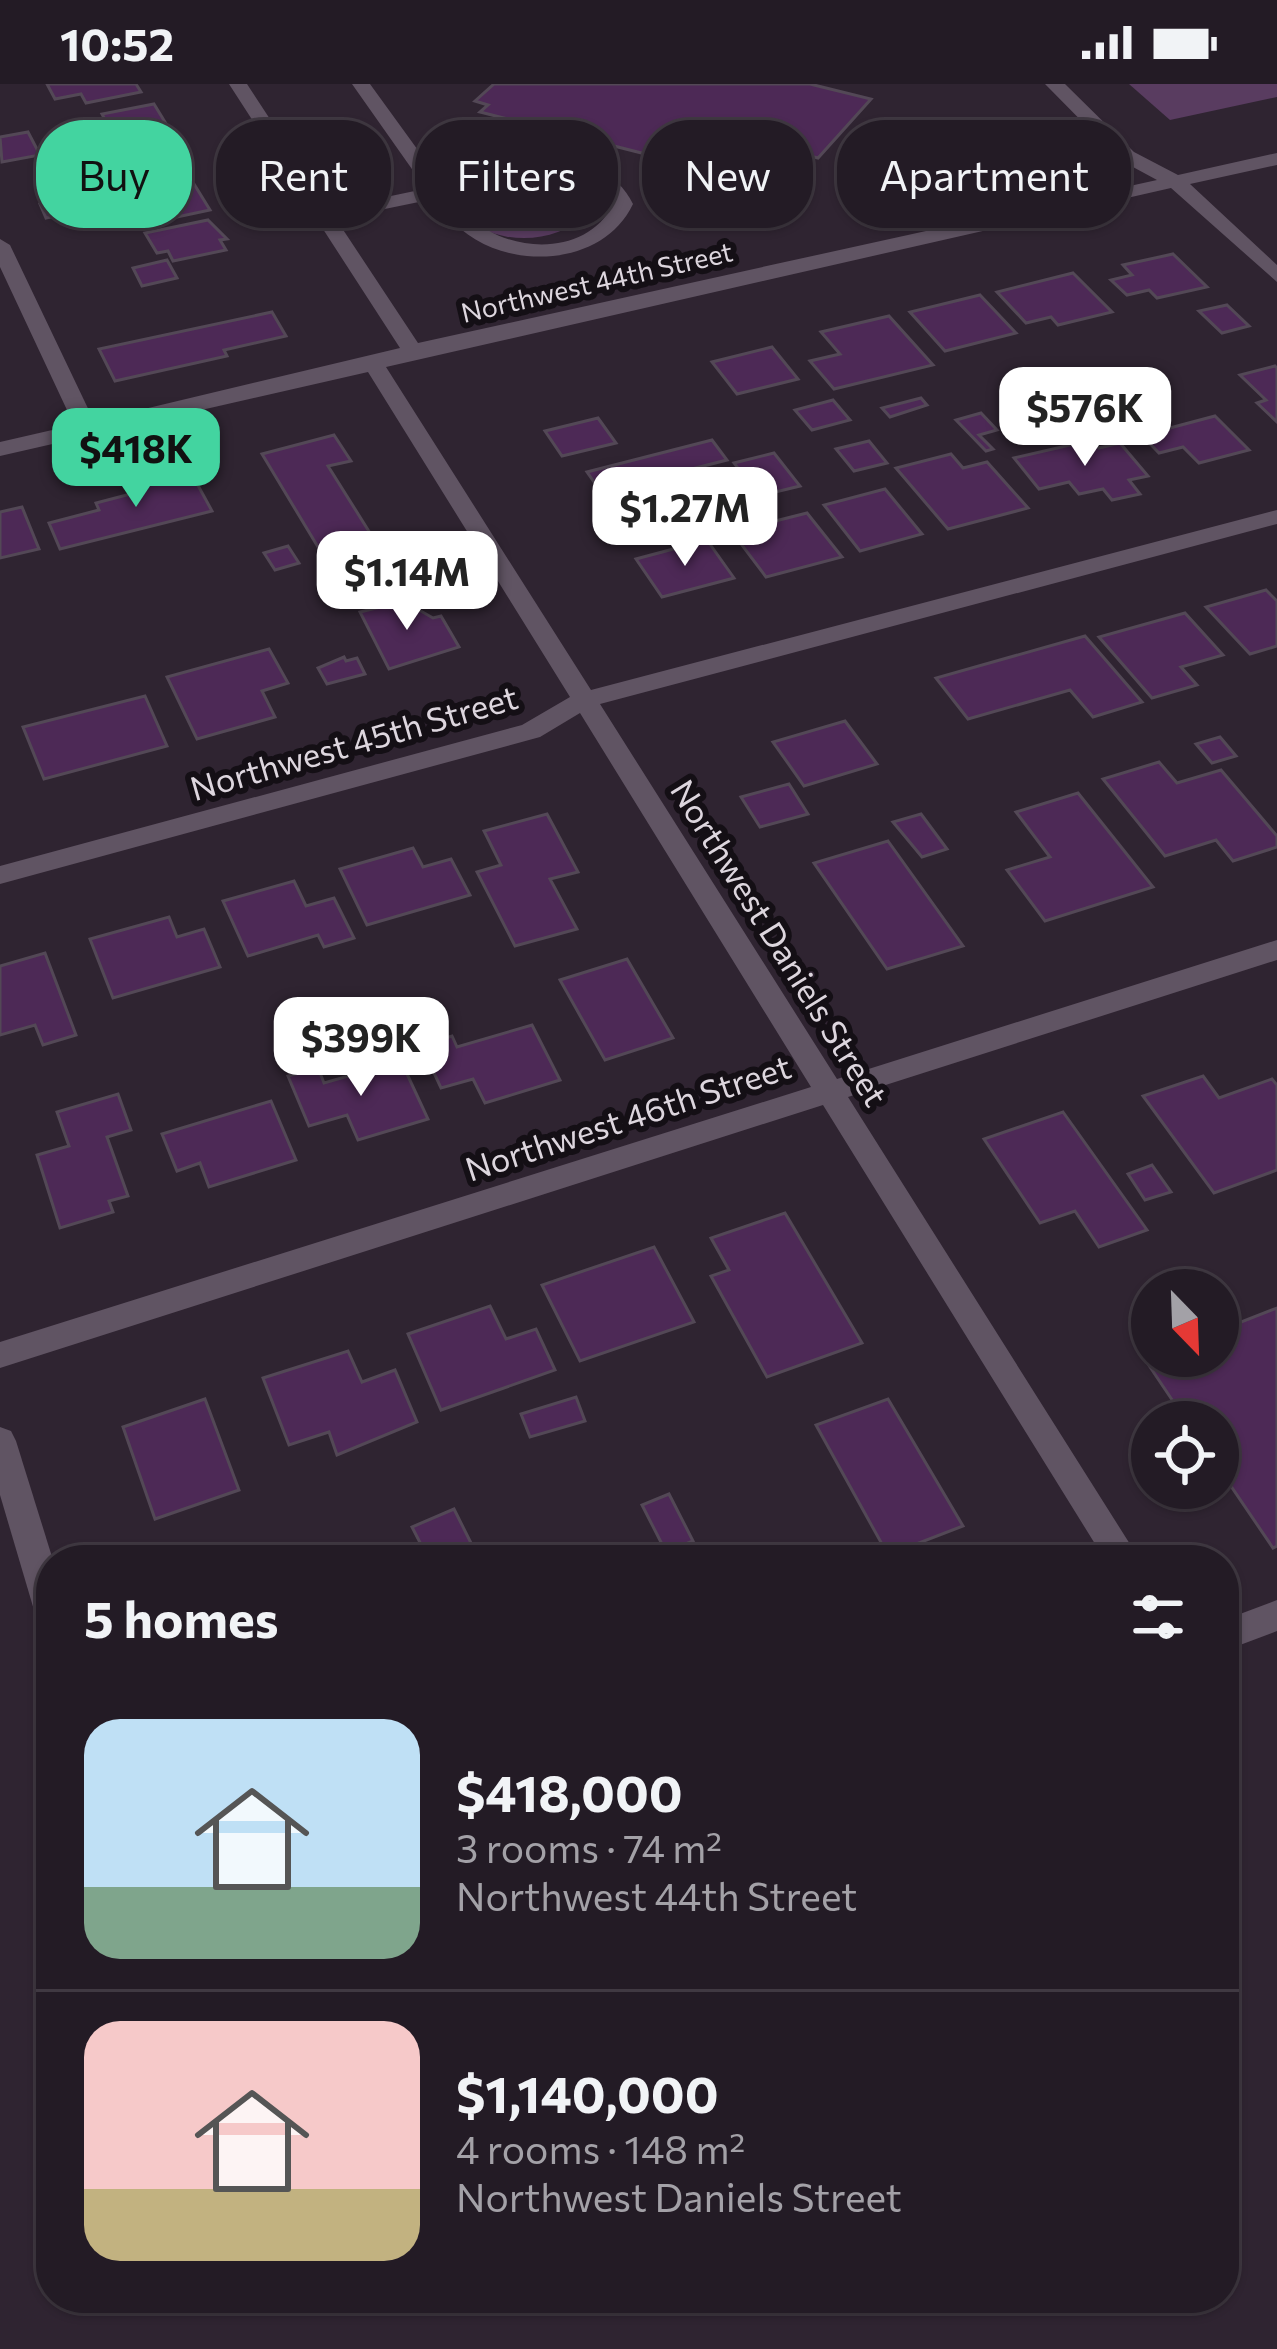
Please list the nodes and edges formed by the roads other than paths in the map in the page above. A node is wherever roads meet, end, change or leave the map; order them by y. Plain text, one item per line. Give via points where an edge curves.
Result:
1 (238, 84) edge
2 (361, 84) edge
3 (1054, 84) edge
4 (261, 120) edge
5 (1277, 159) edge
6 (415, 160) edge
7 (1176, 182) junction
8 (332, 228) edge
9 (468, 228) edge
10 (609, 228) edge
11 (0, 245) edge
12 (1277, 276) edge
13 (412, 352) junction
14 (374, 364) junction
15 (87, 429) junction
16 (0, 449) edge
17 (1277, 517) edge
18 (584, 700) junction
19 (0, 875) edge
20 (1277, 950) edge
21 (830, 1092) junction
22 (0, 1355) edge
23 (0, 1441) edge
24 (1114, 1545) edge
25 (36, 1560) edge
26 (1277, 1615) edge
27 (1239, 1630) edge

1 - 4 street
2 - 6 street
3 - 7 street via 1127,157
5 - 7 street, Northwest 44th Street
7 - 12 street
7 - 13 street, Northwest 44th Street
8 - 13 street
9 - 10 street via 508,247 541,250 573,246
11 - 15 street
13 - 14 street, Northwest 44th Street
14 - 15 street, Northwest 44th Street
14 - 18 street, Northwest Daniels Street
15 - 16 street, Northwest 44th Street
17 - 18 street, Northwest 45th Street
18 - 19 street, Northwest 45th Street via 531,731
18 - 21 street, Northwest Daniels Street
20 - 21 street, Northwest 46th Street
21 - 22 street, Northwest 46th Street
21 - 24 street, Northwest Daniels Street
23 - 25 street
26 - 27 street

